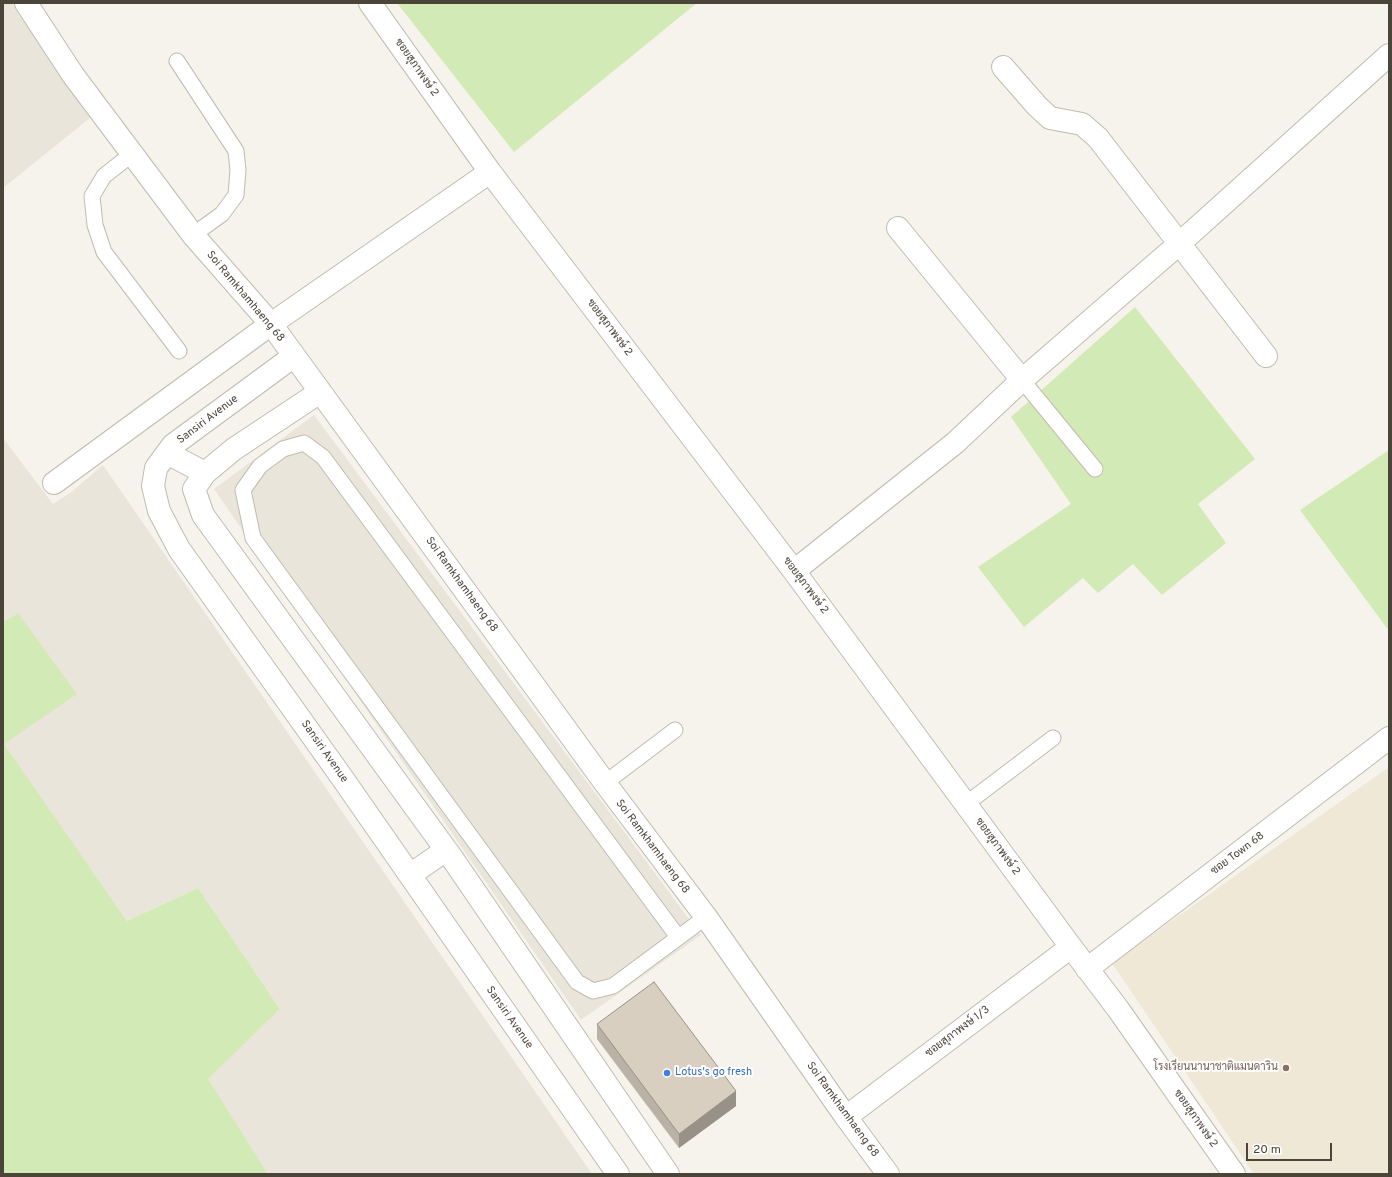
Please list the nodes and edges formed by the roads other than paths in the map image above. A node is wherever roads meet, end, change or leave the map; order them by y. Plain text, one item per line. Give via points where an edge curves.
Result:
1 (26, 3) edge
2 (370, 3) edge
3 (1389, 55) edge
4 (177, 61) dead end
5 (1003, 67) dead end
6 (132, 154) junction
7 (490, 172) junction
8 (898, 228) dead end
9 (193, 235) junction
10 (1180, 243) junction
11 (271, 324) junction
12 (179, 351) dead end
13 (294, 356) junction
14 (1266, 356) dead end
15 (1022, 380) junction
16 (320, 392) junction
17 (168, 453) junction
18 (1095, 469) dead end
19 (205, 473) junction
20 (54, 483) dead end
21 (794, 571) junction
22 (675, 730) dead end
23 (1053, 738) dead end
24 (1389, 738) edge
25 (605, 783) junction
26 (966, 804) junction
27 (446, 850) junction
28 (410, 875) junction
29 (706, 917) junction
30 (678, 937) junction
31 (1070, 948) junction
32 (1087, 969) junction
33 (846, 1117) junction
34 (618, 1174) edge
35 (668, 1174) edge
36 (888, 1174) edge
37 (1234, 1174) edge

1 - 6 street, Soi Ramkhamhaeng 68 via 73,75
2 - 7 street, ซอยสุภาพงษ์ 2
3 - 10 street
4 - 9 lane via 236,151 238,170 236,195 222,214
5 - 10 street via 1050,118 1082,124 1098,138
6 - 9 street, Soi Ramkhamhaeng 68
6 - 12 lane via 104,176 92,196 95,225 104,252
7 - 11 street
7 - 21 street, ซอยสุภาพงษ์ 2
8 - 15 street
9 - 11 street, Soi Ramkhamhaeng 68
10 - 14 street
10 - 15 street
11 - 13 street, Soi Ramkhamhaeng 68
11 - 20 street
13 - 16 street, Soi Ramkhamhaeng 68
13 - 17 street, Sansiri Avenue via 173,445
15 - 18 lane
15 - 21 street via 955,443
16 - 19 street via 234,449
16 - 25 street, Soi Ramkhamhaeng 68
17 - 19 street
17 - 28 street, Sansiri Avenue via 156,468 153,486 159,510 179,549
19 - 27 street via 194,489 203,515
21 - 26 street, ซอยสุภาพงษ์ 2
22 - 25 lane
23 - 26 lane
24 - 32 street, ซอย Town 68
25 - 29 street, Soi Ramkhamhaeng 68
26 - 31 street, ซอยสุภาพงษ์ 2
27 - 28 street
27 - 35 street
28 - 34 street, Sansiri Avenue
29 - 30 lane
29 - 33 street, Soi Ramkhamhaeng 68
30 - 30 lane via 613,986 593,991 577,982 253,538 243,490 260,466 283,449 304,443 323,457
31 - 32 street, ซอยสุภาพงษ์ 2
31 - 33 street, ซอยสุภาพงษ์ 1/3
32 - 37 street, ซอยสุภาพงษ์ 2
33 - 36 street, Soi Ramkhamhaeng 68

